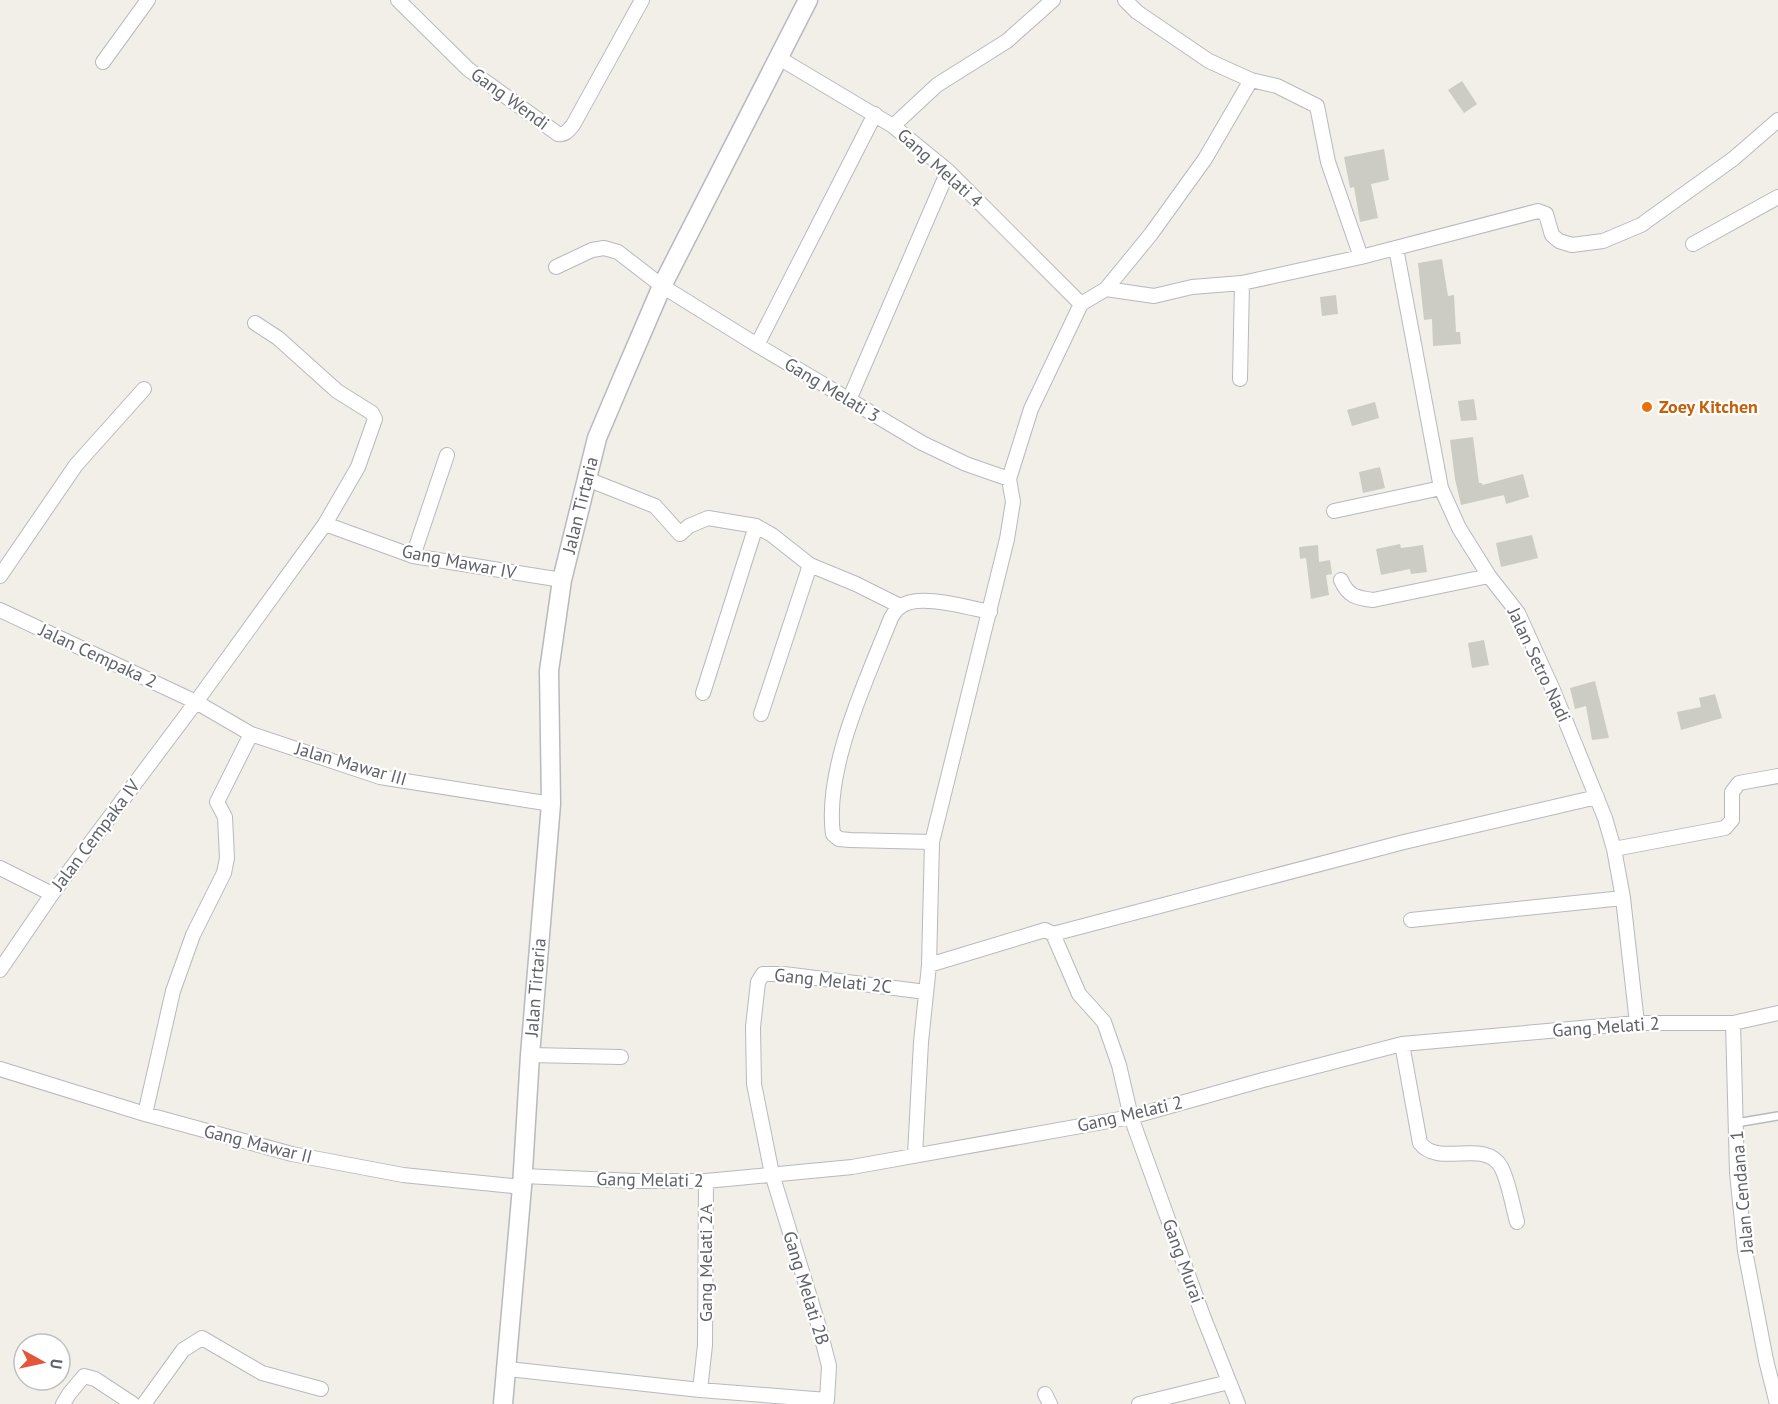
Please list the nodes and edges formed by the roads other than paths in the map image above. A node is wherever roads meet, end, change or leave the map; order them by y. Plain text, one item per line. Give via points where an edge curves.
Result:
1 (148, 0) edge
2 (398, 0) edge
3 (642, 0) edge
4 (808, 0) edge
5 (1053, 0) edge
6 (1125, 0) edge
7 (779, 58) junction
8 (103, 62) dead end
9 (1251, 80) junction
10 (875, 114) junction
11 (1778, 120) edge
12 (893, 126) junction
13 (948, 171) junction
14 (1778, 197) edge
15 (1693, 244) dead end
16 (1396, 248) junction
17 (1361, 257) junction
18 (556, 267) dead end
19 (1242, 283) junction
20 (662, 286) junction
21 (1106, 289) junction
22 (1081, 304) junction
23 (255, 323) dead end
24 (757, 345) junction
25 (1240, 379) dead end
26 (144, 389) dead end
27 (849, 400) junction
28 (447, 455) dead end
29 (587, 478) junction
30 (1009, 479) junction
31 (1441, 488) junction
32 (1334, 511) dead end
33 (325, 524) junction
34 (756, 526) junction
35 (413, 556) junction
36 (810, 565) junction
37 (0, 576) edge
38 (1489, 576) junction
39 (562, 580) junction
40 (1341, 580) dead end
41 (900, 606) junction
42 (0, 610) edge
43 (990, 612) junction
44 (703, 693) dead end
45 (195, 702) junction
46 (761, 714) dead end
47 (251, 734) junction
48 (1778, 776) edge
49 (1598, 797) junction
50 (551, 804) junction
51 (932, 842) junction
52 (1614, 849) junction
53 (0, 868) edge
54 (52, 894) junction
55 (1623, 898) junction
56 (1411, 920) dead end
57 (1053, 934) junction
58 (928, 965) junction
59 (0, 970) edge
60 (926, 992) junction
61 (1778, 1012) edge
62 (1637, 1023) junction
63 (1733, 1023) junction
64 (1402, 1044) junction
65 (530, 1055) junction
66 (621, 1057) dead end
67 (0, 1069) edge
68 (145, 1114) junction
69 (1778, 1116) edge
70 (1131, 1117) junction
71 (1736, 1123) junction
72 (915, 1155) junction
73 (772, 1174) junction
74 (706, 1181) junction
75 (522, 1182) junction
76 (1517, 1222) dead end
77 (507, 1369) junction
78 (1229, 1382) junction
79 (321, 1389) dead end
80 (700, 1390) junction
81 (826, 1402) edge
82 (63, 1404) edge
83 (133, 1404) edge
84 (144, 1404) edge
85 (503, 1404) edge
86 (1139, 1404) edge
87 (1238, 1404) edge
88 (1777, 1404) edge

1 - 8 street
2 - 3 street, Gang Wendi via 468,69 558,134 573,125
4 - 7 street, Jalan Tirtaria
5 - 12 street via 1007,41 937,85
6 - 9 street via 1209,61
7 - 10 street, Gang Melati 4
7 - 20 street, Jalan Tirtaria
9 - 17 street via 1277,86 1317,106 1328,162
9 - 21 street via 1205,159
10 - 12 street, Gang Melati 4
10 - 24 street
11 - 16 street via 1733,159 1641,225 1603,241 1572,245 1559,242 1552,235 1546,214 1538,211
12 - 13 street, Gang Melati 4
13 - 22 street, Gang Melati 4
13 - 27 street
14 - 15 street
16 - 17 street
16 - 31 street, Jalan Setro Nadi
17 - 19 street
18 - 20 street, Gang Melati 3 via 592,250 607,249 618,252
19 - 21 street via 1192,287 1154,296
19 - 25 street
20 - 24 street, Gang Melati 3
20 - 29 street, Jalan Tirtaria via 597,438
21 - 22 street
22 - 30 street via 1031,409
23 - 33 street, Jalan Cempaka IV via 375,419 358,467
24 - 27 street, Gang Melati 3
26 - 37 street via 76,465
27 - 30 street, Gang Melati 3 via 922,443
28 - 35 street
29 - 34 street via 655,506 680,534 708,518
29 - 39 street, Jalan Tirtaria
30 - 43 street via 1013,502
31 - 32 street
31 - 38 street, Jalan Setro Nadi via 1459,528
33 - 35 street, Gang Mawar IV
33 - 45 street, Jalan Cempaka IV
34 - 36 street
34 - 44 street
35 - 39 street, Gang Mawar IV
36 - 41 street
36 - 46 street
38 - 40 street via 1373,600 1354,598
38 - 49 street, Jalan Setro Nadi via 1518,613
39 - 50 street, Jalan Tirtaria via 549,671
41 - 43 street via 929,600
41 - 51 street via 891,618 845,741 832,800 833,834 839,839
42 - 45 street, Jalan Cempaka 2
43 - 51 street
45 - 47 street, Jalan Mawar III
45 - 54 street, Jalan Cempaka IV
47 - 50 street, Jalan Mawar III via 380,777
47 - 68 street via 217,801 225,817 224,873 193,935 173,991
48 - 52 street via 1739,783 1732,792 1732,820 1725,828
49 - 52 street, Jalan Setro Nadi
49 - 57 street via 1404,842
50 - 65 street, Jalan Tirtaria
51 - 58 street
52 - 55 street, Jalan Setro Nadi
53 - 54 street
54 - 59 street, Jalan Cempaka IV
55 - 56 street
55 - 62 street, Jalan Setro Nadi
57 - 58 street via 1045,930
57 - 70 street, Gang Murai via 1079,993 1104,1022
58 - 60 street
60 - 72 street
60 - 73 street, Gang Melati 2C via 763,974 758,982 753,1026 754,1084
61 - 63 street
62 - 63 street, Gang Melati 2
62 - 64 street, Gang Melati 2
63 - 71 street, Jalan Cendana 1
64 - 70 street, Gang Melati 2
64 - 76 street via 1420,1143 1425,1150 1435,1153 1493,1158 1502,1168
65 - 66 street, Jalan Tirtaria
65 - 75 street, Jalan Tirtaria
67 - 68 street, Gang Mawar II
68 - 75 street, Gang Mawar II via 303,1156 402,1175
69 - 71 lane
70 - 72 street, Gang Melati 2
70 - 78 street, Gang Murai
71 - 88 street, Jalan Cendana 1 via 1745,1251
72 - 73 street, Gang Melati 2 via 852,1167
73 - 74 street, Gang Melati 2
73 - 81 street, Gang Melati 2B via 829,1366
74 - 75 street, Gang Melati 2
74 - 80 street, Gang Melati 2A via 705,1345
75 - 77 street, Jalan Tirtaria
77 - 80 street
77 - 85 street, Jalan Tirtaria
78 - 86 street
78 - 87 street, Gang Murai
79 - 84 street via 262,1373 202,1338 183,1350
80 - 81 street
82 - 83 street via 84,1376

